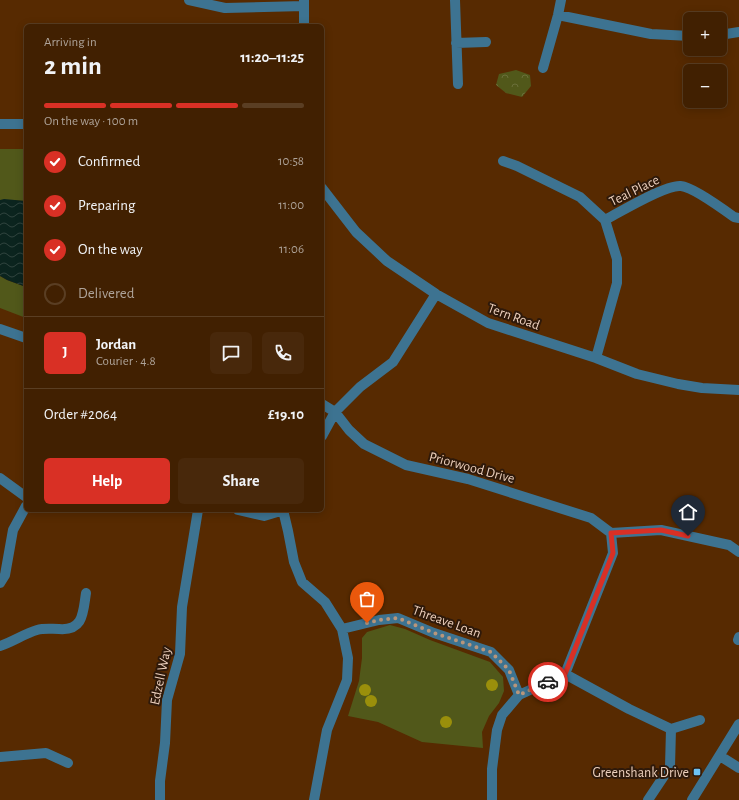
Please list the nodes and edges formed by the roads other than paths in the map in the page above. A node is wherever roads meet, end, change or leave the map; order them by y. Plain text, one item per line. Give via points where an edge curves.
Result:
1 (189, 0) edge
2 (455, 0) edge
3 (560, 0) edge
4 (304, 3) edge
5 (558, 15) junction
6 (304, 24) edge
7 (739, 32) edge
8 (727, 34) edge
9 (683, 36) edge
10 (486, 42) dead end
11 (456, 43) junction
12 (543, 68) dead end
13 (458, 84) dead end
14 (0, 124) edge
15 (24, 124) edge
16 (503, 161) dead end
17 (324, 191) edge
18 (739, 218) edge
19 (605, 220) junction
20 (436, 294) junction
21 (0, 329) edge
22 (24, 337) edge
23 (596, 358) junction
24 (739, 390) edge
25 (324, 405) edge
26 (335, 412) junction
27 (324, 432) edge
28 (0, 478) edge
29 (24, 496) edge
30 (24, 510) edge
31 (198, 512) edge
32 (247, 512) edge
33 (277, 512) edge
34 (283, 512) edge
35 (611, 533) junction
36 (739, 552) edge
37 (0, 583) edge
38 (86, 593) dead end
39 (342, 629) junction
40 (0, 646) edge
41 (565, 674) junction
42 (519, 695) junction
43 (700, 720) dead end
44 (739, 724) edge
45 (671, 729) junction
46 (720, 756) junction
47 (0, 757) edge
48 (68, 764) dead end
49 (739, 768) edge
50 (160, 800) edge
51 (314, 800) edge
52 (492, 800) edge
53 (648, 800) edge
54 (692, 800) edge

1 - 4 street via 225,8
2 - 11 street
3 - 5 street
4 - 6 street
5 - 9 street via 651,34
5 - 12 street
7 - 8 street
10 - 11 street
11 - 13 street
14 - 15 street
16 - 19 street, Teal Place via 580,197
17 - 20 street, Tern Road via 356,232 388,261
18 - 19 street, Teal Place via 681,186 670,187
19 - 23 street, Teal Place via 617,259 617,283
20 - 23 street, Tern Road via 488,323
20 - 26 street via 393,362 360,387
21 - 22 street
23 - 24 street, Tern Road via 637,374 678,384
25 - 26 street
26 - 27 street
26 - 35 street, Priorwood Drive via 364,444 406,464 468,479 591,518
28 - 29 street
30 - 37 street via 13,530 5,575
31 - 50 street, Edzell Way via 182,607 180,654 167,700
32 - 33 street via 264,516
34 - 39 street via 294,562 302,582 325,602
35 - 36 street via 661,530 729,545
35 - 41 street via 613,553
38 - 40 street via 83,615 78,624 69,629 36,630
39 - 42 street, Threave Loan via 398,618 491,652 509,670
39 - 51 street via 348,658 347,680 327,730
41 - 42 street
41 - 45 street
42 - 52 street via 502,715 497,730 492,769
43 - 45 street
44 - 46 street
45 - 53 street via 670,767
46 - 49 street
46 - 54 street
47 - 48 street via 46,753

